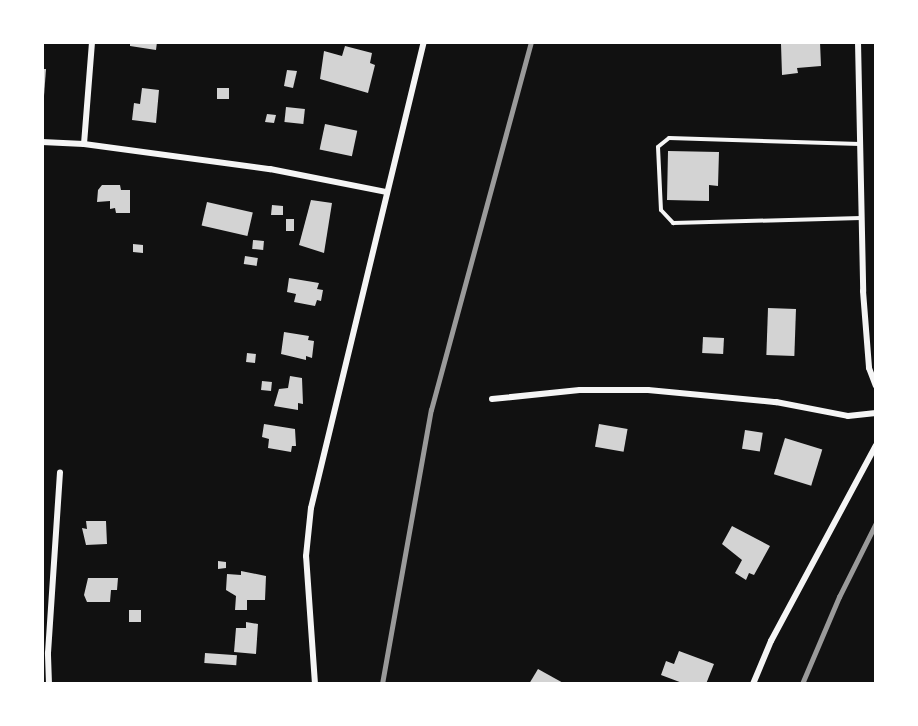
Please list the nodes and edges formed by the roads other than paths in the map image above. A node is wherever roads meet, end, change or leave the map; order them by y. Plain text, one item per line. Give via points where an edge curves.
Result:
1 (92, 42) edge
2 (424, 42) edge
3 (858, 42) edge
4 (42, 142) edge
5 (84, 144) junction
6 (860, 144) junction
7 (386, 192) junction
8 (861, 218) junction
9 (876, 386) edge
10 (492, 399) dead end
11 (876, 413) edge
12 (876, 445) edge
13 (60, 472) dead end
14 (49, 684) edge
15 (315, 684) edge
16 (753, 684) edge

1 - 5 street
2 - 7 street
3 - 6 street
4 - 5 street
5 - 7 street via 270,169
6 - 8 street
6 - 8 lane via 669,138 658,147 661,210 673,223
7 - 15 street via 311,508 306,556
8 - 9 street via 869,368
10 - 11 street via 580,390 648,390 776,402 848,416
12 - 16 street via 771,641
13 - 14 street

